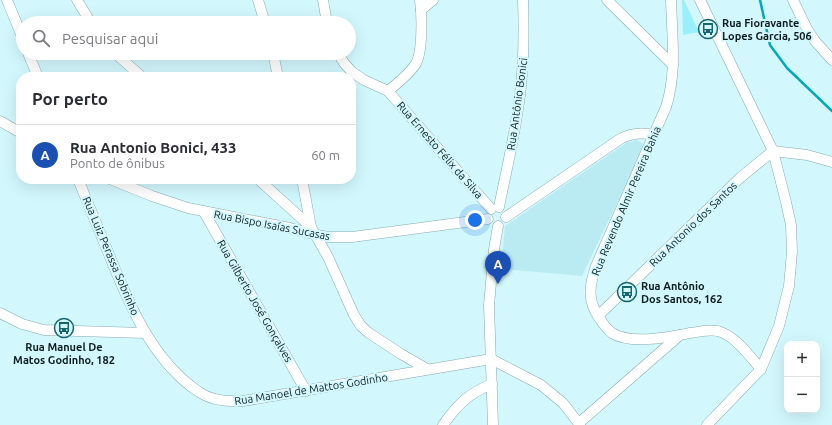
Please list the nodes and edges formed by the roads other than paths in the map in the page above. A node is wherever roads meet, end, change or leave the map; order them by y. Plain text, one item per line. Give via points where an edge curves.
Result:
1 (7, 0) edge
2 (77, 0) edge
3 (258, 0) edge
4 (324, 0) edge
5 (432, 0) edge
6 (523, 0) edge
7 (607, 0) edge
8 (671, 0) edge
9 (700, 0) edge
10 (793, 0) edge
11 (421, 5) edge
12 (87, 16) edge
13 (263, 16) edge
14 (326, 16) edge
15 (16, 22) edge
16 (31, 60) edge
17 (123, 60) edge
18 (274, 60) edge
19 (342, 60) edge
20 (832, 60) edge
21 (673, 66) junction
22 (36, 72) edge
23 (136, 72) edge
24 (277, 72) edge
25 (352, 72) edge
26 (356, 75) edge
27 (388, 91) junction
28 (0, 122) edge
29 (16, 130) edge
30 (654, 135) junction
31 (773, 150) junction
32 (832, 162) edge
33 (80, 184) edge
34 (122, 184) edge
35 (263, 184) edge
36 (303, 184) edge
37 (495, 208) junction
38 (204, 212) junction
39 (506, 217) junction
40 (488, 219) junction
41 (498, 226) junction
42 (314, 231) junction
43 (0, 303) edge
44 (2, 315) edge
45 (598, 316) junction
46 (145, 333) junction
47 (680, 335) junction
48 (491, 359) junction
49 (427, 369) junction
50 (761, 369) junction
51 (492, 384) junction
52 (306, 391) junction
53 (580, 424) edge
54 (443, 425) edge
55 (492, 425) edge
56 (707, 425) edge

1 - 15 street
2 - 12 street
3 - 13 street
4 - 14 street
5 - 11 street
6 - 37 street, Rua Antônio Bonici via 524,58 521,87 510,153
7 - 21 street
8 - 21 street, Rua Revendo Almir Pereira Bahia
9 - 31 street
10 - 20 street via 811,35
11 - 27 street via 420,50 416,64
16 - 22 street
17 - 23 street
18 - 24 street
19 - 25 street
21 - 30 street, Rua Revendo Almir Pereira Bahia via 671,92
26 - 27 street
27 - 37 street, Rua Ernesto Félix da Silva
28 - 29 street
30 - 39 street via 640,133 620,139
30 - 45 street, Rua Revendo Almir Pereira Bahia via 590,284 593,306
31 - 32 street
31 - 45 street, Rua Antonio dos Santos via 741,177
31 - 50 street via 791,226 792,252 789,286 779,326
33 - 46 street, Rua Luiz Perassa Sobrinho via 126,296
34 - 38 street, Rua Bispo Isaías Sucasas
35 - 42 street
36 - 42 street
37 - 39 street via 503,210
37 - 40 street, Rua Antônio Bonici via 488,215
38 - 42 street, Rua Bispo Isaías Sucasas
38 - 52 street, Rua Gilberto José Gonçalves
39 - 41 street via 502,225
40 - 41 street via 494,226
40 - 42 street, Rua Bispo Isaías Sucasas via 352,237 329,237
41 - 48 street via 489,305
42 - 49 street via 361,326
43 - 44 street
44 - 46 street via 44,330
45 - 47 street, Rua Revendo Almir Pereira Bahia via 612,333 620,336 646,339
46 - 52 street, Rua Manoel de Mattos Godinho via 178,374 199,392 212,398 221,401 243,401
47 - 50 street, Rua Revendo Almir Pereira Bahia via 715,330 724,333
47 - 53 street
48 - 49 street, Rua Manoel de Mattos Godinho
48 - 51 street
48 - 53 street via 541,385 563,403
49 - 52 street, Rua Manoel de Mattos Godinho
50 - 56 street
51 - 54 street via 462,401
51 - 55 street

